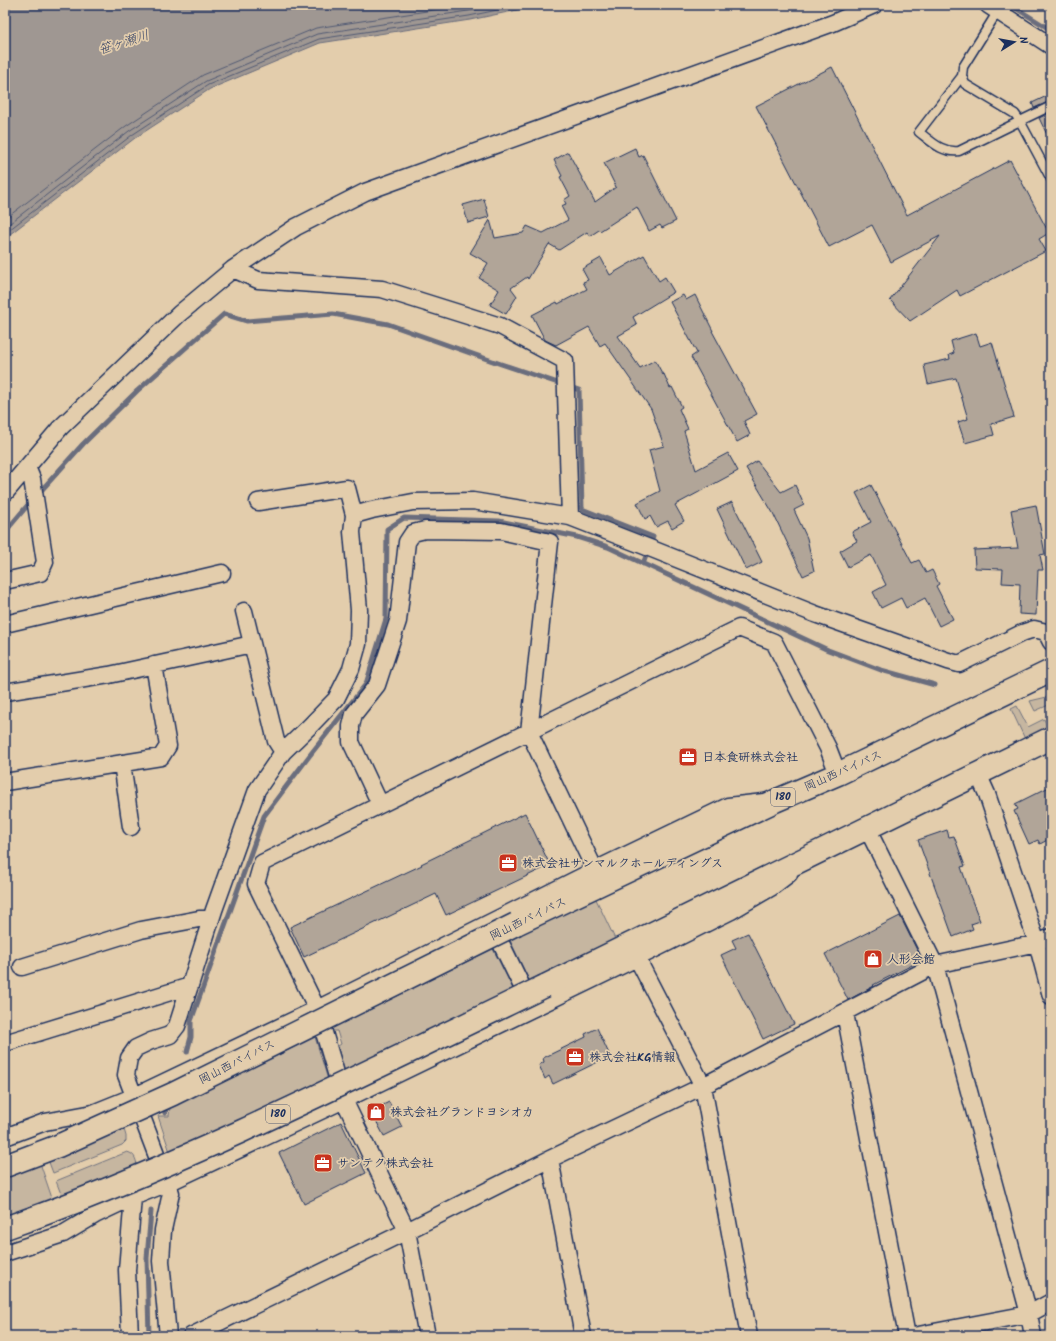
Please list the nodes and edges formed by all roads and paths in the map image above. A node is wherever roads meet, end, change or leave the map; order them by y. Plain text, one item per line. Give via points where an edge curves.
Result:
1 (874, 5) edge
2 (993, 8) edge
3 (1051, 46) edge
4 (962, 76) junction
5 (1051, 106) edge
6 (1020, 121) junction
7 (1051, 179) edge
8 (233, 269) junction
9 (27, 467) junction
10 (5, 493) edge
11 (258, 502) dead end
12 (354, 515) junction
13 (570, 517) junction
14 (222, 573) dead end
15 (5, 580) edge
16 (244, 611) dead end
17 (5, 624) edge
18 (1051, 642) edge
19 (252, 644) junction
20 (154, 665) junction
21 (1051, 671) edge
22 (5, 692) edge
23 (529, 732) junction
24 (1051, 738) edge
25 (283, 752) junction
26 (122, 763) junction
27 (838, 774) junction
28 (978, 774) junction
29 (5, 782) edge
30 (776, 801) junction
31 (380, 804) junction
32 (131, 827) dead end
33 (866, 828) junction
34 (814, 855) junction
35 (595, 870) junction
36 (211, 919) junction
37 (490, 922) junction
38 (1044, 940) edge
39 (637, 958) junction
40 (934, 965) junction
41 (22, 967) dead end
42 (190, 986) junction
43 (1051, 996) edge
44 (533, 1008) junction
45 (317, 1009) junction
46 (845, 1013) junction
47 (5, 1043) edge
48 (703, 1086) junction
49 (135, 1096) junction
50 (344, 1100) junction
51 (5, 1137) edge
52 (550, 1159) junction
53 (5, 1166) edge
54 (168, 1183) junction
55 (133, 1197) junction
56 (5, 1228) edge
57 (407, 1231) junction
58 (5, 1253) edge
59 (1051, 1302) edge
60 (1029, 1314) junction
61 (130, 1336) edge
62 (168, 1336) edge
63 (191, 1336) edge
64 (427, 1336) edge
65 (583, 1336) edge
66 (749, 1336) edge
67 (907, 1336) edge
68 (912, 1336) edge
69 (1033, 1336) edge

1 - 8 street via 833,23 365,192 296,227
2 - 3 street
2 - 4 lane via 963,68
4 - 6 lane via 965,84 1015,114
4 - 6 lane via 919,132 942,150 959,151
5 - 6 lane
6 - 7 lane
8 - 9 street via 179,314 60,428
8 - 13 street via 258,280 382,289 500,326 565,361
9 - 10 street
9 - 15 street via 32,479 45,562 40,573
11 - 12 street via 347,488
12 - 13 street via 413,502 473,501
12 - 25 street via 352,532 360,610 358,644 351,669 336,699
13 - 18 street via 814,614 959,664 1022,632 1034,629 1046,632
14 - 17 street
16 - 19 street
19 - 20 street
19 - 25 street via 276,741
20 - 22 street
20 - 26 street via 168,746 161,757
21 - 27 highway, 岡山西バイパス / 180
23 - 27 street via 739,628 774,642 828,748
23 - 31 street
23 - 31 street via 550,542 501,531 425,530 414,533 407,542 398,621 380,678 354,714 351,726 351,742
23 - 35 street
24 - 28 highway, 180
25 - 36 street via 257,790
26 - 29 street
26 - 32 street
27 - 30 highway, 岡山西バイパス / 180
28 - 33 highway, 180
28 - 38 street
30 - 35 street via 728,806
30 - 53 highway, 岡山西バイパス / 180, bridge via 516,924 173,1094 58,1146
31 - 45 street via 262,863 256,884
33 - 34 highway, 180
33 - 40 street
34 - 39 street via 772,887 731,911
34 - 56 highway, 180, bridge via 336,1088 179,1159
35 - 37 street
36 - 41 street via 141,930
36 - 42 street
37 - 44 street
37 - 45 street
38 - 40 street
38 - 43 street
39 - 44 street
39 - 48 street
40 - 46 street
40 - 60 street
42 - 47 street
42 - 49 street via 177,1026 170,1035 136,1048 129,1058 126,1075
44 - 50 street
45 - 49 street
45 - 50 street
46 - 48 street
46 - 67 street
48 - 52 street
48 - 66 street
49 - 51 street via 93,1113 44,1122
49 - 54 street
50 - 54 street
50 - 57 street
52 - 57 street
52 - 65 street
54 - 55 street
54 - 62 street via 172,1193 163,1230 161,1261
55 - 58 street via 94,1215 63,1234
55 - 61 street via 127,1270
57 - 63 street
57 - 64 street
59 - 60 street
60 - 68 street
60 - 69 street

